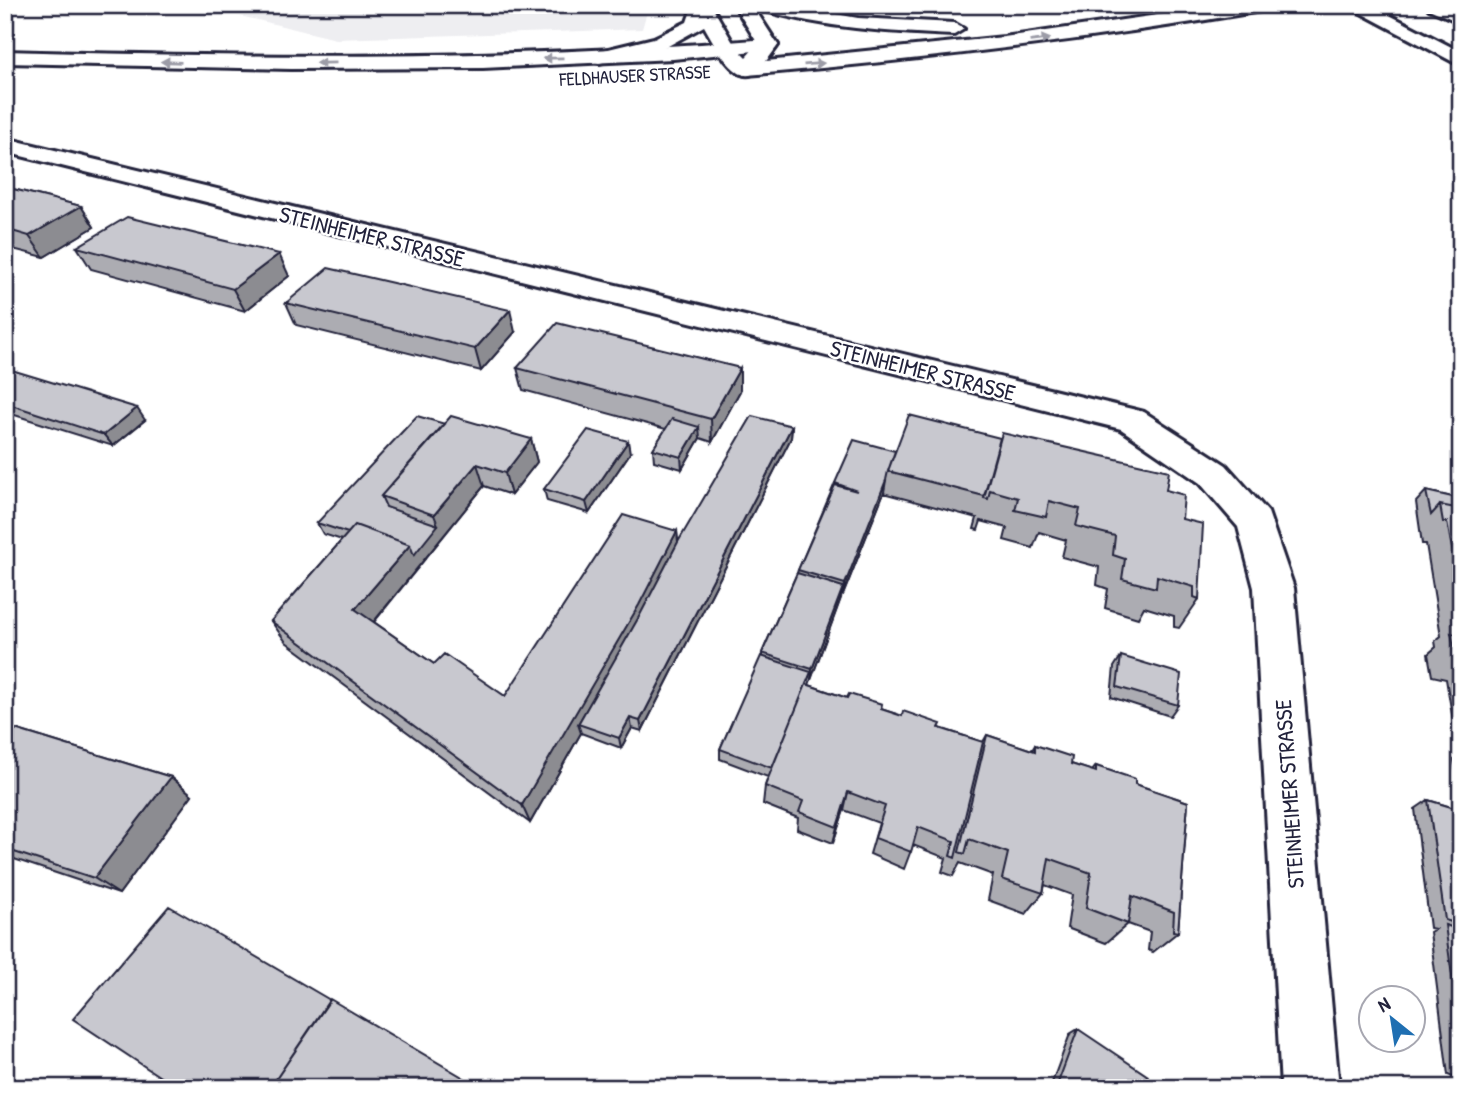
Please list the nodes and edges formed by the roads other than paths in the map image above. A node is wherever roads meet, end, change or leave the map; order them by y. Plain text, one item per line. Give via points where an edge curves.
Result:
1 (743, 5) edge
2 (765, 5) edge
3 (1261, 5) edge
4 (1355, 5) edge
5 (1382, 5) edge
6 (1435, 5) edge
7 (702, 6) edge
8 (1461, 18) edge
9 (834, 40) dead end
10 (775, 45) junction
11 (1461, 47) edge
12 (727, 49) junction
13 (5, 57) edge
14 (599, 57) junction
15 (1461, 60) edge
16 (746, 69) junction
17 (719, 71) dead end
18 (691, 72) dead end
19 (485, 82) dead end
20 (5, 145) edge
21 (1310, 1088) edge

1 - 10 main road
2 - 9 main road via 841,23 960,29
16 -> 3 main road, FELDHAUSER STRASSE via 1064,37
4 - 15 main road
5 - 11 main road
6 - 8 main road
7 - 12 main road
7 - 14 main road via 695,25 661,42
10 - 12 main road, FELDHAUSER STRASSE
10 - 16 main road
12 - 14 main road, FELDHAUSER STRASSE
12 - 16 main road
14 -> 13 main road, FELDHAUSER STRASSE via 240,64
16 - 17 main road, FELDHAUSER STRASSE
18 - 19 main road, FELDHAUSER STRASSE
20 - 21 main road, STEINHEIMER STRASSE via 1132,421 1213,474 1255,522 1274,588

